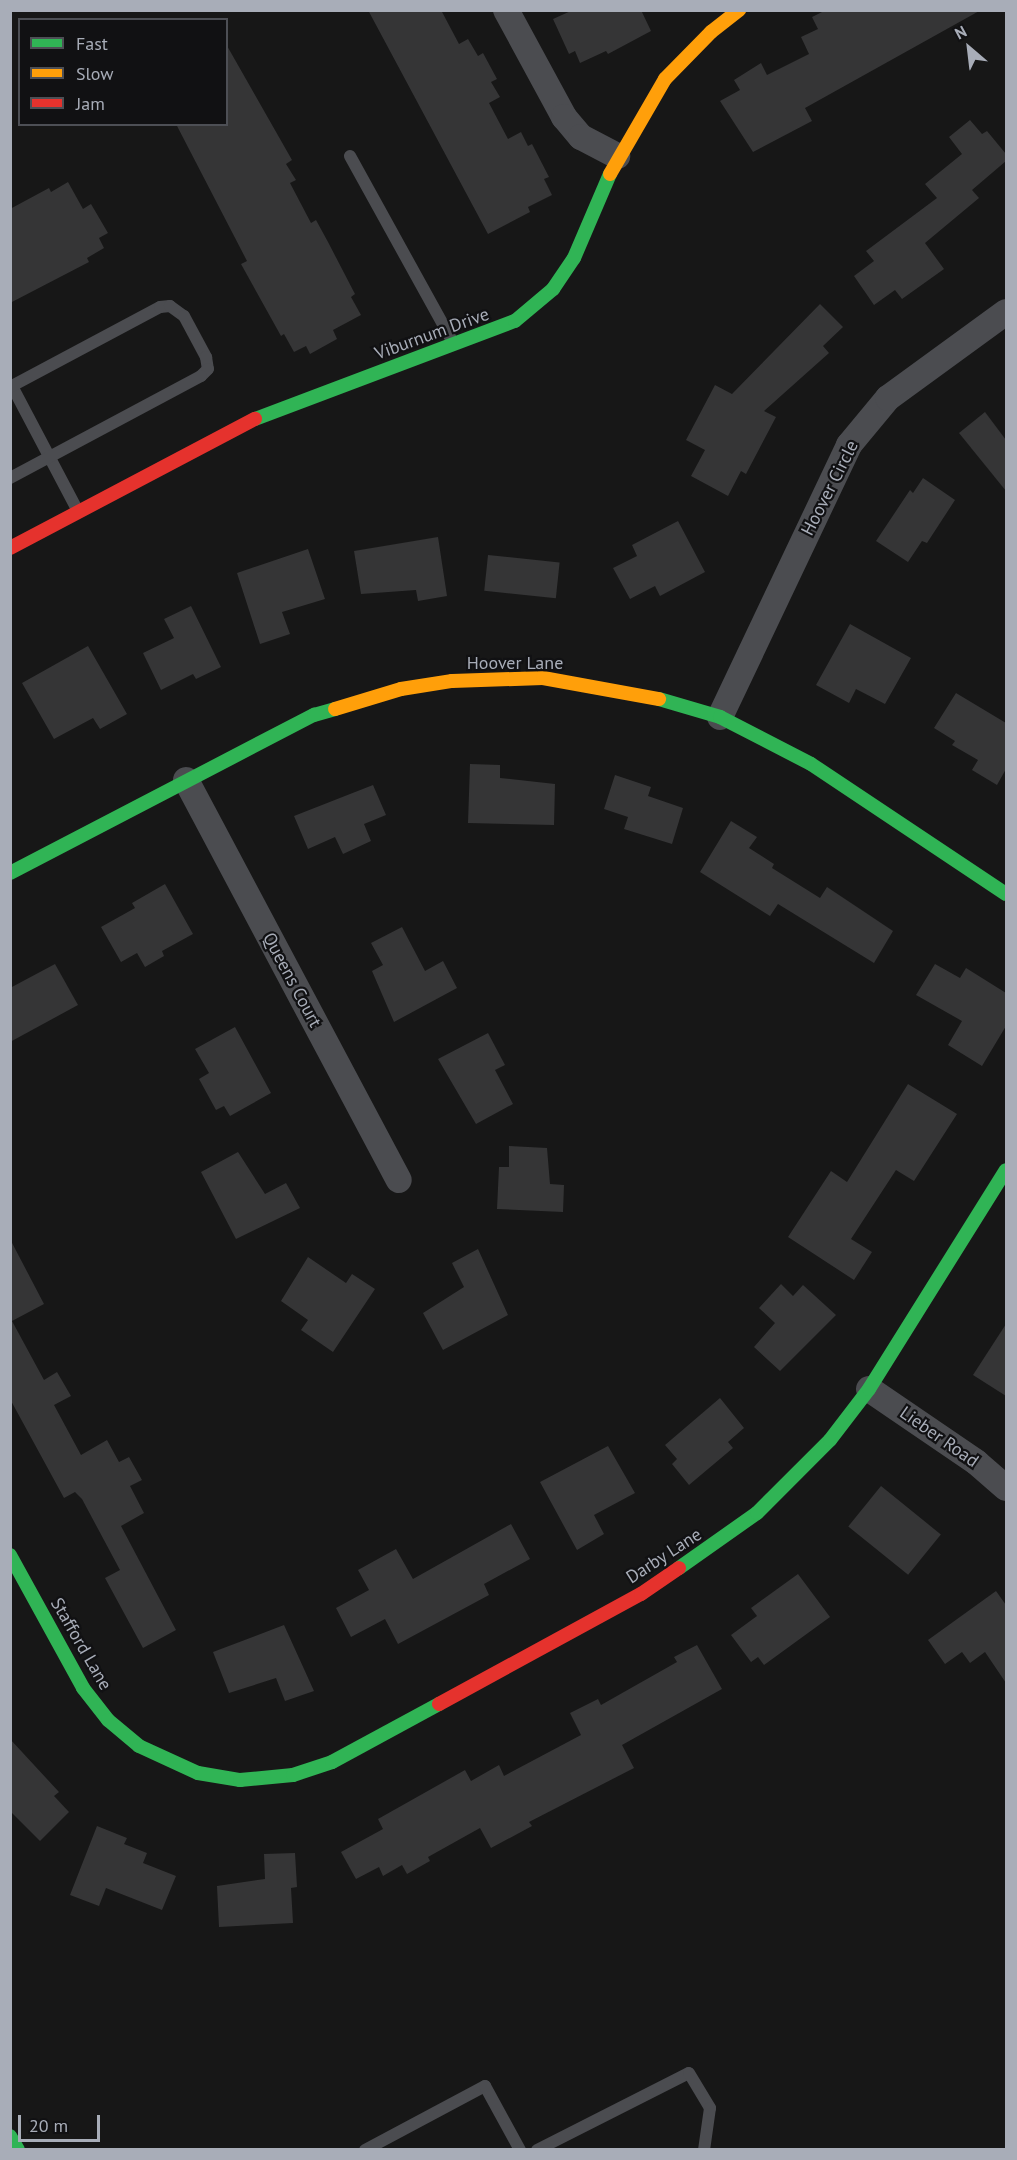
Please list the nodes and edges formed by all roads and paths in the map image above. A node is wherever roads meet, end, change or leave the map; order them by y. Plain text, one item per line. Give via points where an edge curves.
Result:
1 (506, 10) edge
2 (739, 10) edge
3 (351, 156) dead end
4 (617, 156) junction
5 (1006, 312) edge
6 (454, 345) junction
7 (11, 387) edge
8 (51, 457) junction
9 (10, 478) edge
10 (78, 512) junction
11 (10, 548) edge
12 (720, 717) junction
13 (186, 780) junction
14 (10, 873) edge
15 (1006, 894) edge
16 (1006, 1170) edge
17 (399, 1180) dead end
18 (869, 1389) junction
19 (1006, 1488) edge
20 (10, 1555) edge
21 (198, 1773) joint
22 (10, 2136) edge
23 (18, 2150) edge
24 (365, 2150) edge
25 (520, 2150) edge
26 (537, 2150) edge
27 (704, 2150) edge

1 - 4 street via 568,122 581,137
2 - 4 street, Viburnum Drive via 711,32 665,79
3 - 6 lane
4 - 6 street, Viburnum Drive via 580,247 553,289 515,321
5 - 12 street, Hoover Circle via 888,398 849,444
6 - 10 street, Viburnum Drive via 266,413
7 - 8 lane
7 - 8 lane via 160,307 170,306 184,316 206,357 208,369
8 - 9 lane
8 - 10 lane
10 - 11 street, Viburnum Drive
12 - 13 street, Hoover Lane via 671,701 582,682 504,678 452,681 376,695 314,715
12 - 15 street, Hoover Lane via 811,764
13 - 14 street, Hoover Lane
13 - 17 street, Queens Court
16 - 18 street, Darby Lane
18 - 19 street, Lieber Road via 976,1462
18 - 21 street, Darby Lane via 830,1440 776,1496 682,1569 641,1594 332,1762 267,1779
20 - 21 street, Stafford Lane via 76,1677 99,1710 139,1746
22 - 23 street
24 - 25 lane via 485,2086
26 - 27 lane via 689,2073 710,2108

